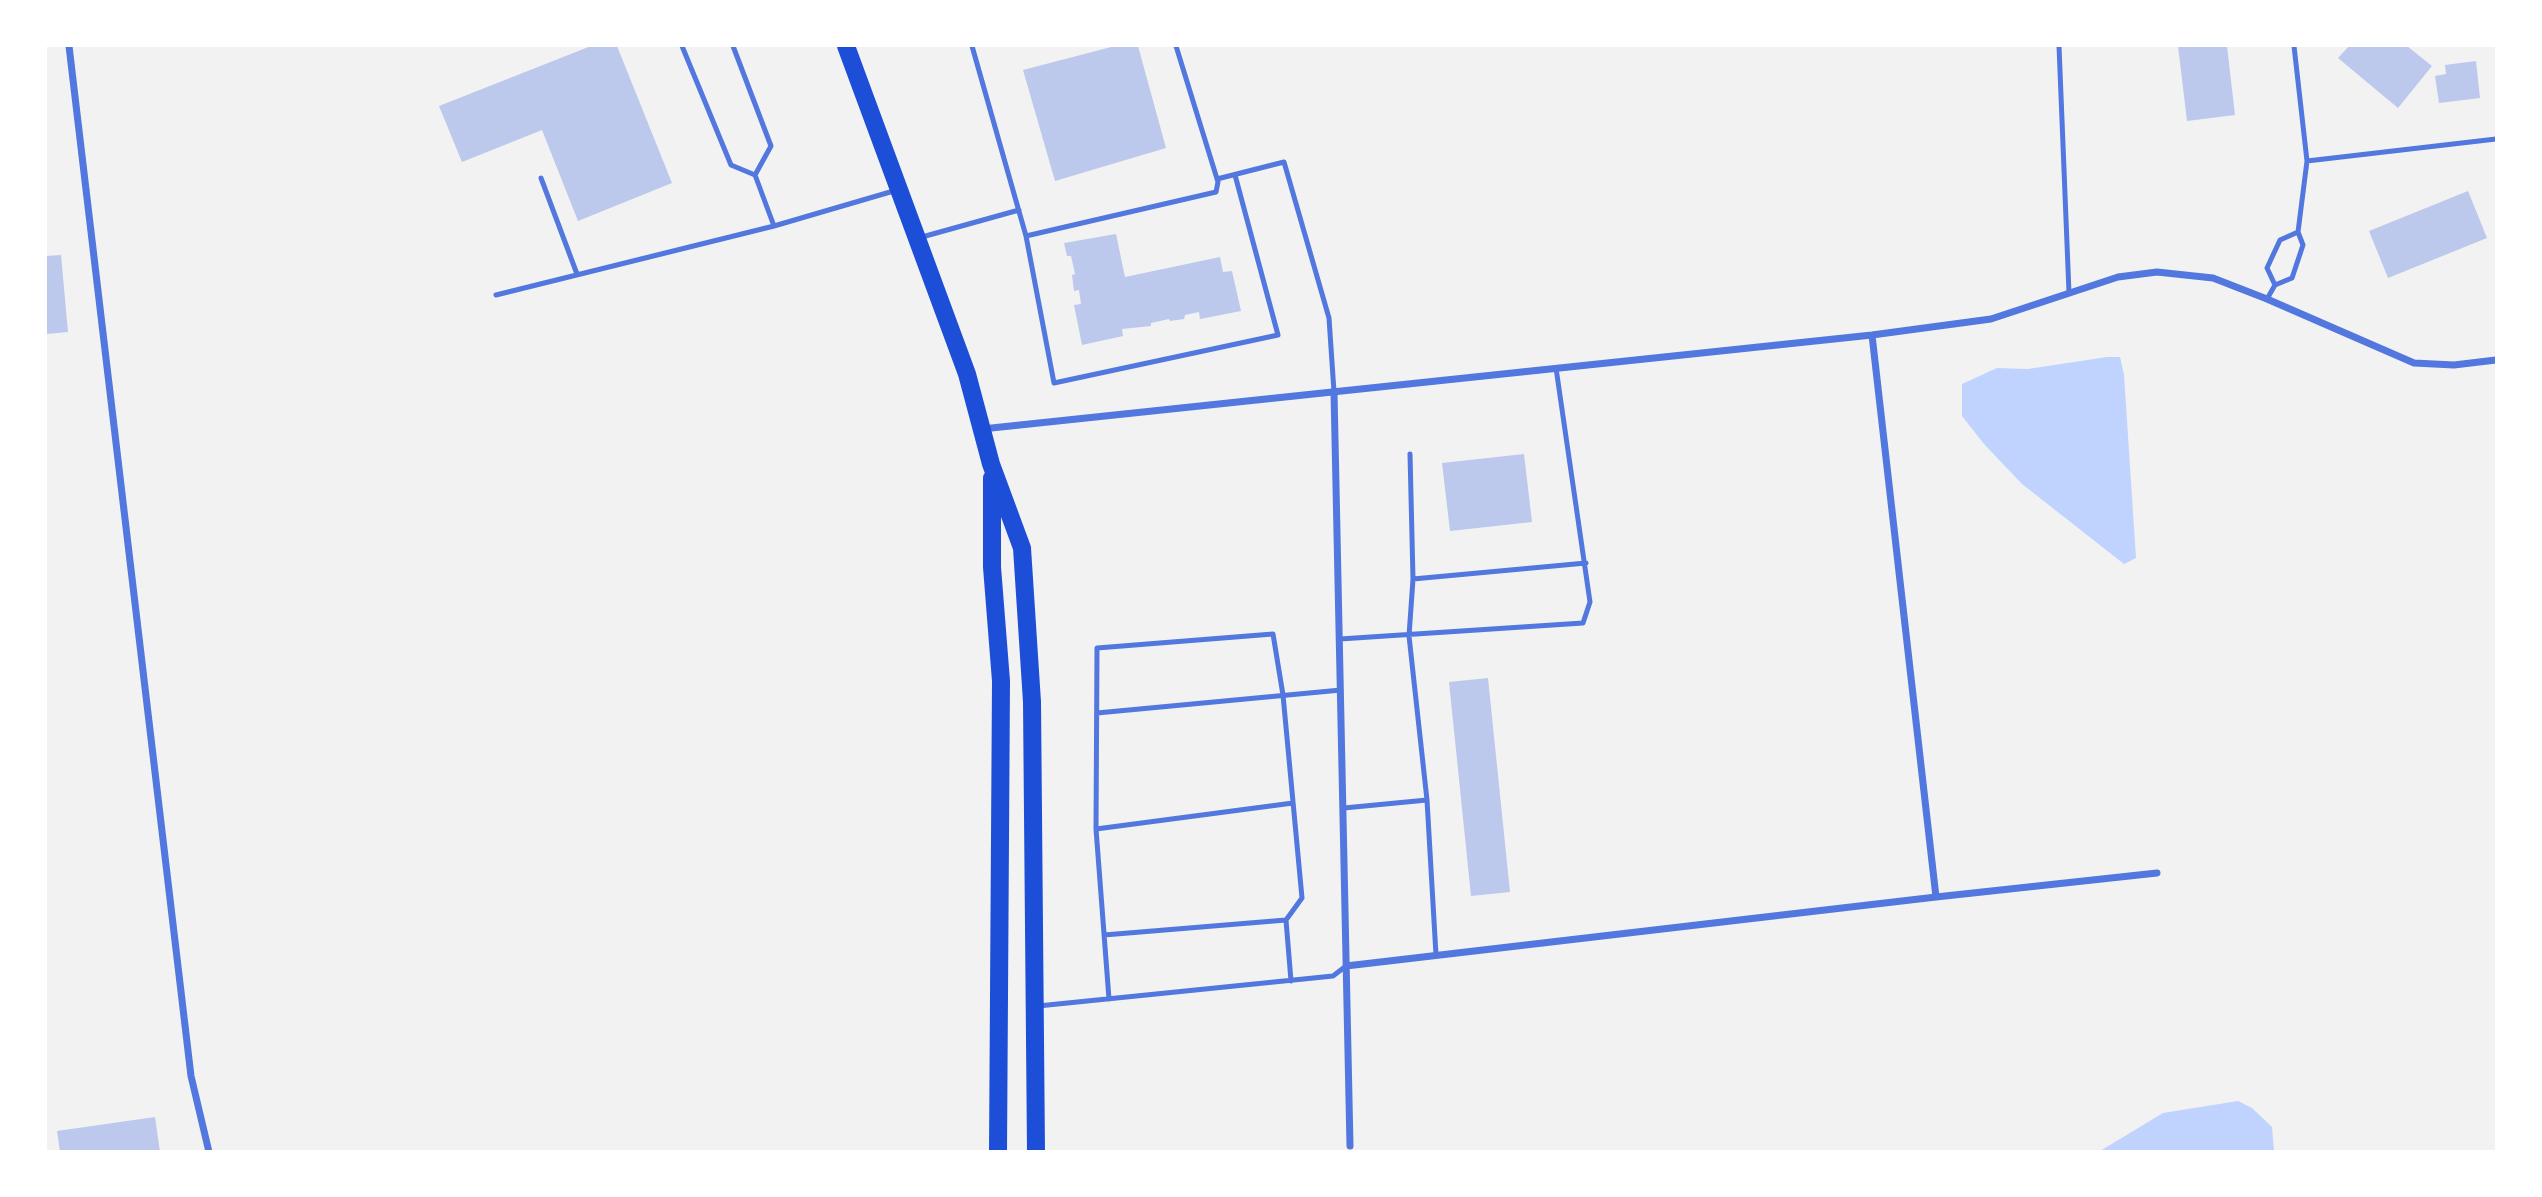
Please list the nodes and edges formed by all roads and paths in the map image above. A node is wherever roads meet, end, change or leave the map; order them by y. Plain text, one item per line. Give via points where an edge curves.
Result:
1 (69, 46) edge
2 (682, 46) edge
3 (733, 46) edge
4 (846, 46) edge
5 (972, 46) edge
6 (1175, 46) edge
7 (2059, 46) edge
8 (2294, 46) edge
9 (2497, 139) edge
10 (2307, 161) junction
11 (755, 175) junction
12 (1234, 175) junction
13 (541, 178) dead end
14 (1217, 179) junction
15 (900, 189) junction
16 (1019, 210) junction
17 (774, 226) junction
18 (2298, 232) junction
19 (1026, 236) junction
20 (919, 238) junction
21 (577, 274) junction
22 (2275, 285) junction
23 (2069, 293) junction
24 (496, 295) dead end
25 (2267, 299) junction
26 (1872, 335) junction
27 (2497, 360) edge
28 (1556, 368) junction
29 (1334, 393) junction
30 (982, 429) junction
31 (1410, 454) dead end
32 (991, 464) junction
33 (1586, 563) junction
34 (1413, 579) junction
35 (1409, 636) junction
36 (1340, 639) junction
37 (1341, 690) junction
38 (1283, 695) junction
39 (1097, 713) junction
40 (1427, 800) junction
41 (1293, 803) junction
42 (1344, 808) junction
43 (1096, 829) junction
44 (2157, 873) dead end
45 (1936, 897) junction
46 (1286, 920) junction
47 (1104, 935) junction
48 (1436, 955) junction
49 (1346, 966) junction
50 (1291, 981) junction
51 (1108, 999) junction
52 (1034, 1006) junction
53 (1350, 1146) dead end
54 (209, 1152) edge
55 (998, 1152) edge
56 (1036, 1152) edge

1 - 54 street via 191,1076
2 - 11 lane via 731,165
3 - 11 lane via 771,146
4 - 15 main road
5 - 16 lane
6 - 14 lane
7 - 23 lane
8 - 10 lane
9 - 10 lane
10 - 18 lane
11 - 17 lane
12 - 14 lane
12 - 19 lane via 1278,335 1054,383
12 - 29 lane via 1284,162 1329,318
13 - 21 lane
14 - 19 lane via 1216,192
15 - 17 lane
15 - 20 main road
16 - 19 lane
16 - 20 lane
17 - 21 lane
18 - 22 lane via 2304,245 2292,278
18 - 22 lane via 2280,240 2267,268
20 - 30 main road
21 - 24 lane
22 - 25 lane
23 - 25 street via 2118,277 2157,272 2213,278
23 - 26 street via 1990,319
25 - 27 street via 2414,363
26 - 28 street
26 - 45 street
28 - 29 street
28 - 33 lane
29 - 30 street
29 - 36 street
30 - 32 main road
31 - 34 lane
32 - 52 main road via 1022,548 1032,702
32 - 55 main road via 992,567 1001,681
33 - 34 lane
33 - 35 lane via 1590,602 1583,623
34 - 35 lane
35 - 36 lane
35 - 40 lane
36 - 37 street
37 - 38 lane
37 - 42 street
38 - 39 lane
38 - 39 lane via 1273,634 1097,648
38 - 41 lane
39 - 43 lane
40 - 42 lane
40 - 48 lane
41 - 43 lane
41 - 46 lane via 1302,898
42 - 49 street
43 - 47 lane
44 - 45 street
45 - 48 street
46 - 47 lane
46 - 50 lane
47 - 51 lane
48 - 49 street
49 - 50 lane via 1333,976
49 - 53 street
50 - 51 lane
51 - 52 lane
52 - 56 main road

